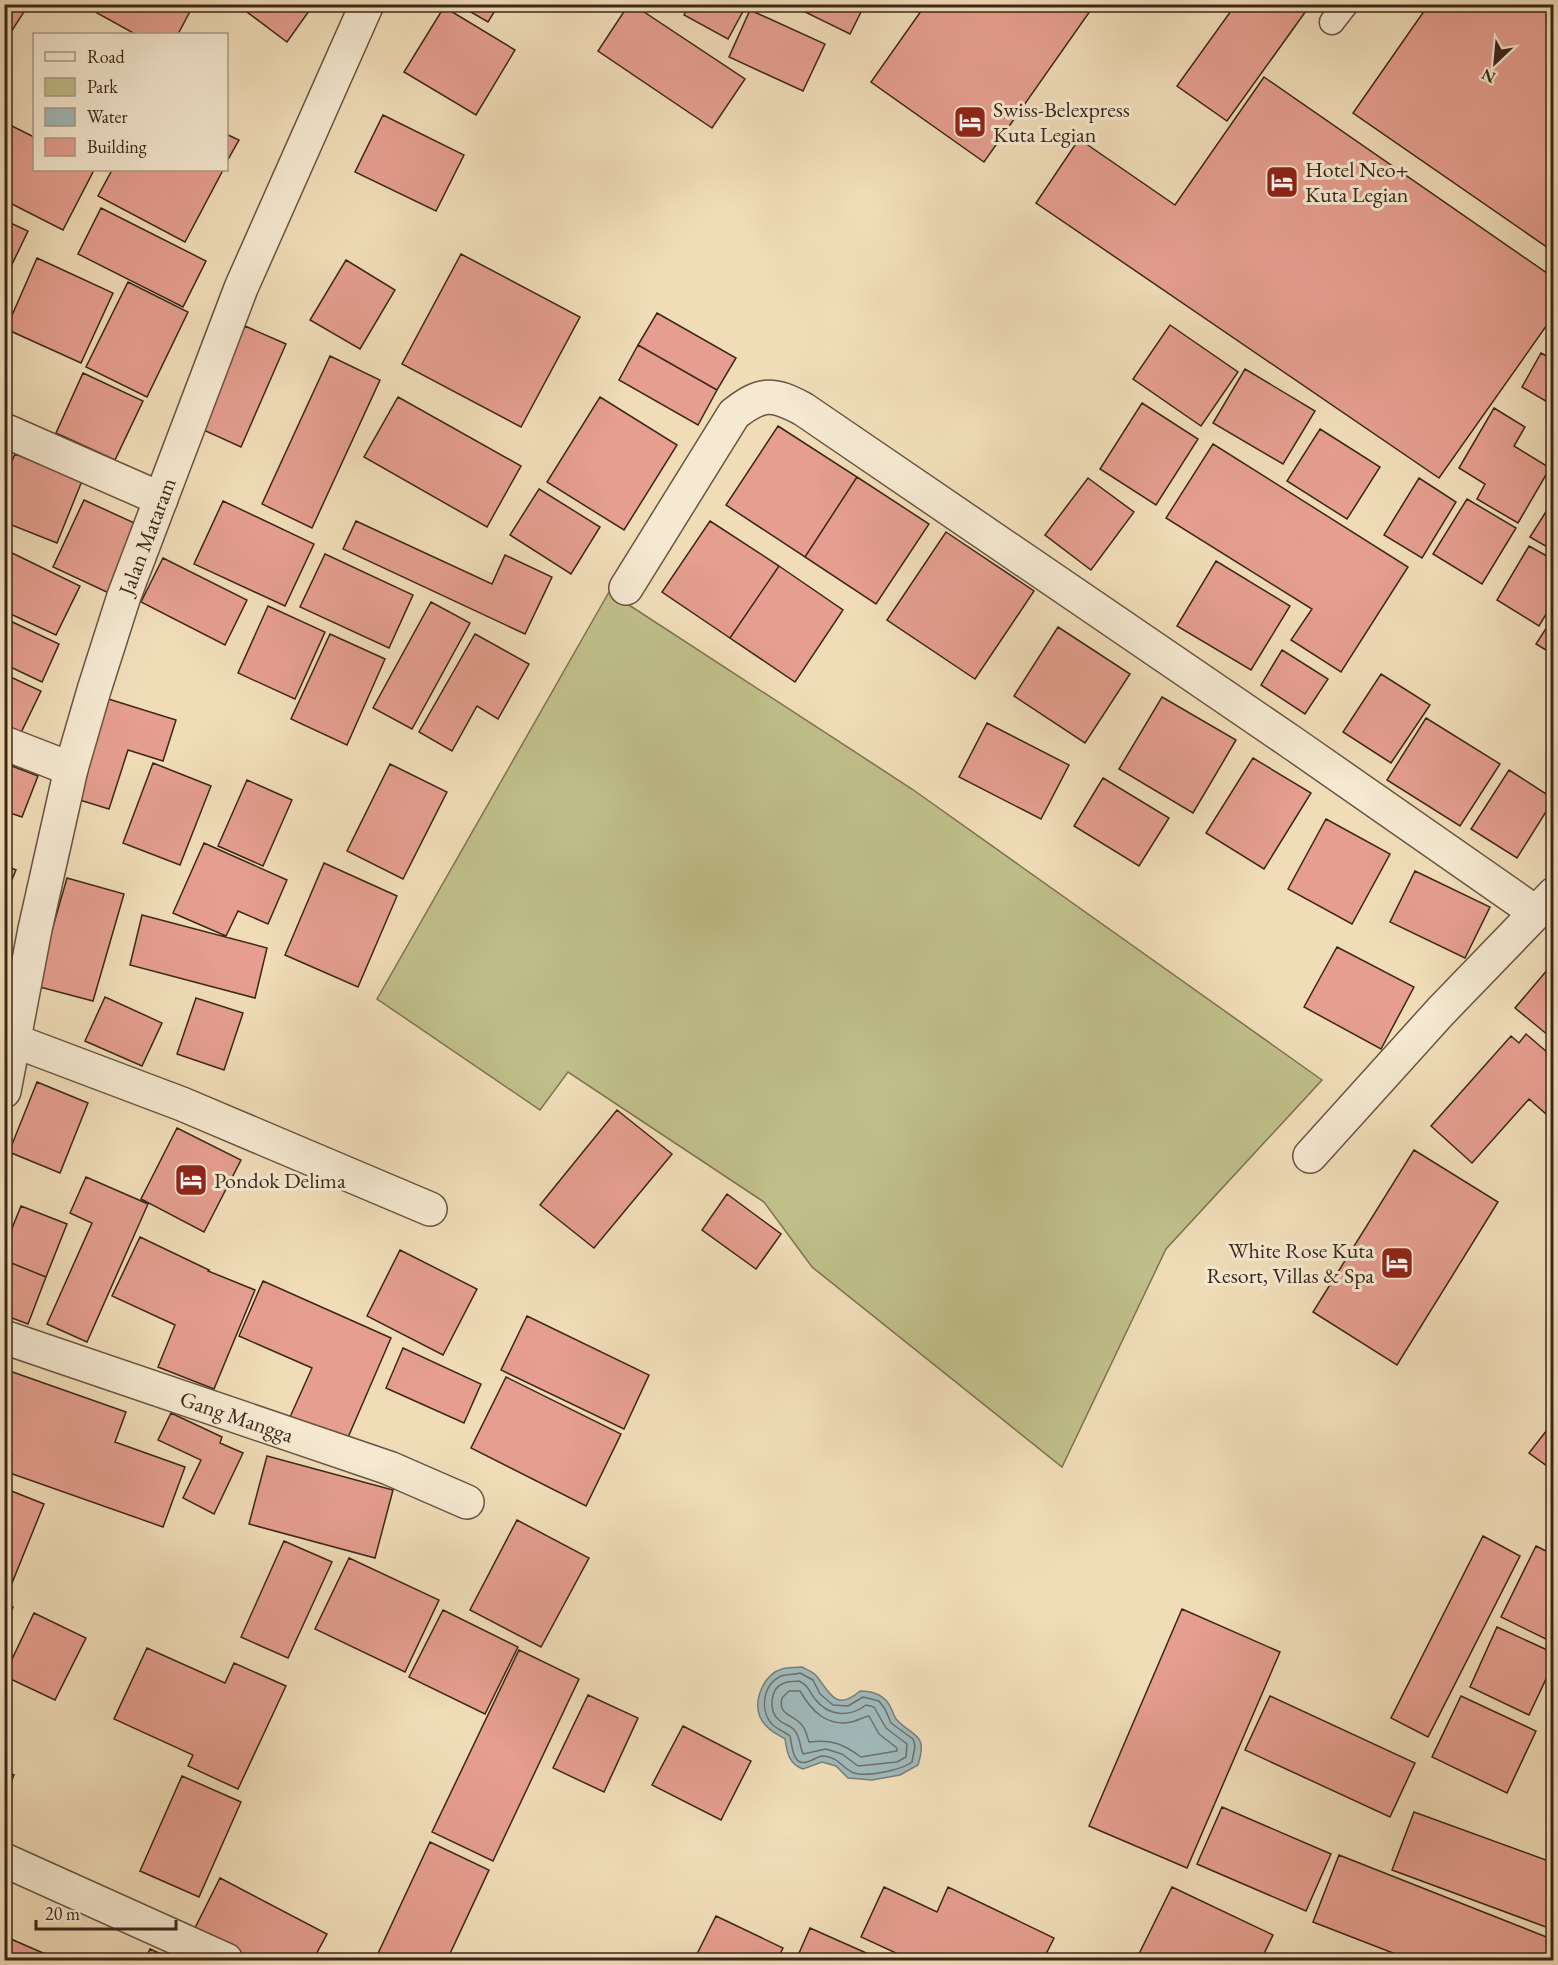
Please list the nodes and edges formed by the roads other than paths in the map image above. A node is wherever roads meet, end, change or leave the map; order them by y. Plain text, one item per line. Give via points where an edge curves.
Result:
1 (367, 4) edge
2 (4, 430) edge
3 (160, 499) junction
4 (626, 588) dead end
5 (4, 743) edge
6 (71, 769) junction
7 (1544, 903) edge
8 (15, 1041) junction
9 (4, 1091) edge
10 (1310, 1156) dead end
11 (430, 1209) dead end
12 (4, 1337) edge
13 (467, 1502) dead end
14 (4, 1860) edge
15 (226, 1960) edge

1 - 3 street, Jalan Mataram via 241,288
2 - 3 street
3 - 6 street, Jalan Mataram via 124,596
4 - 7 street via 734,414 749,402 765,397 782,398 1186,670
5 - 6 street
6 - 8 street, Jalan Mataram
7 - 10 street via 1433,1018
8 - 9 street, Jalan Mataram
8 - 11 street via 182,1104
12 - 13 street, Gang Mangga via 368,1461
14 - 15 street

